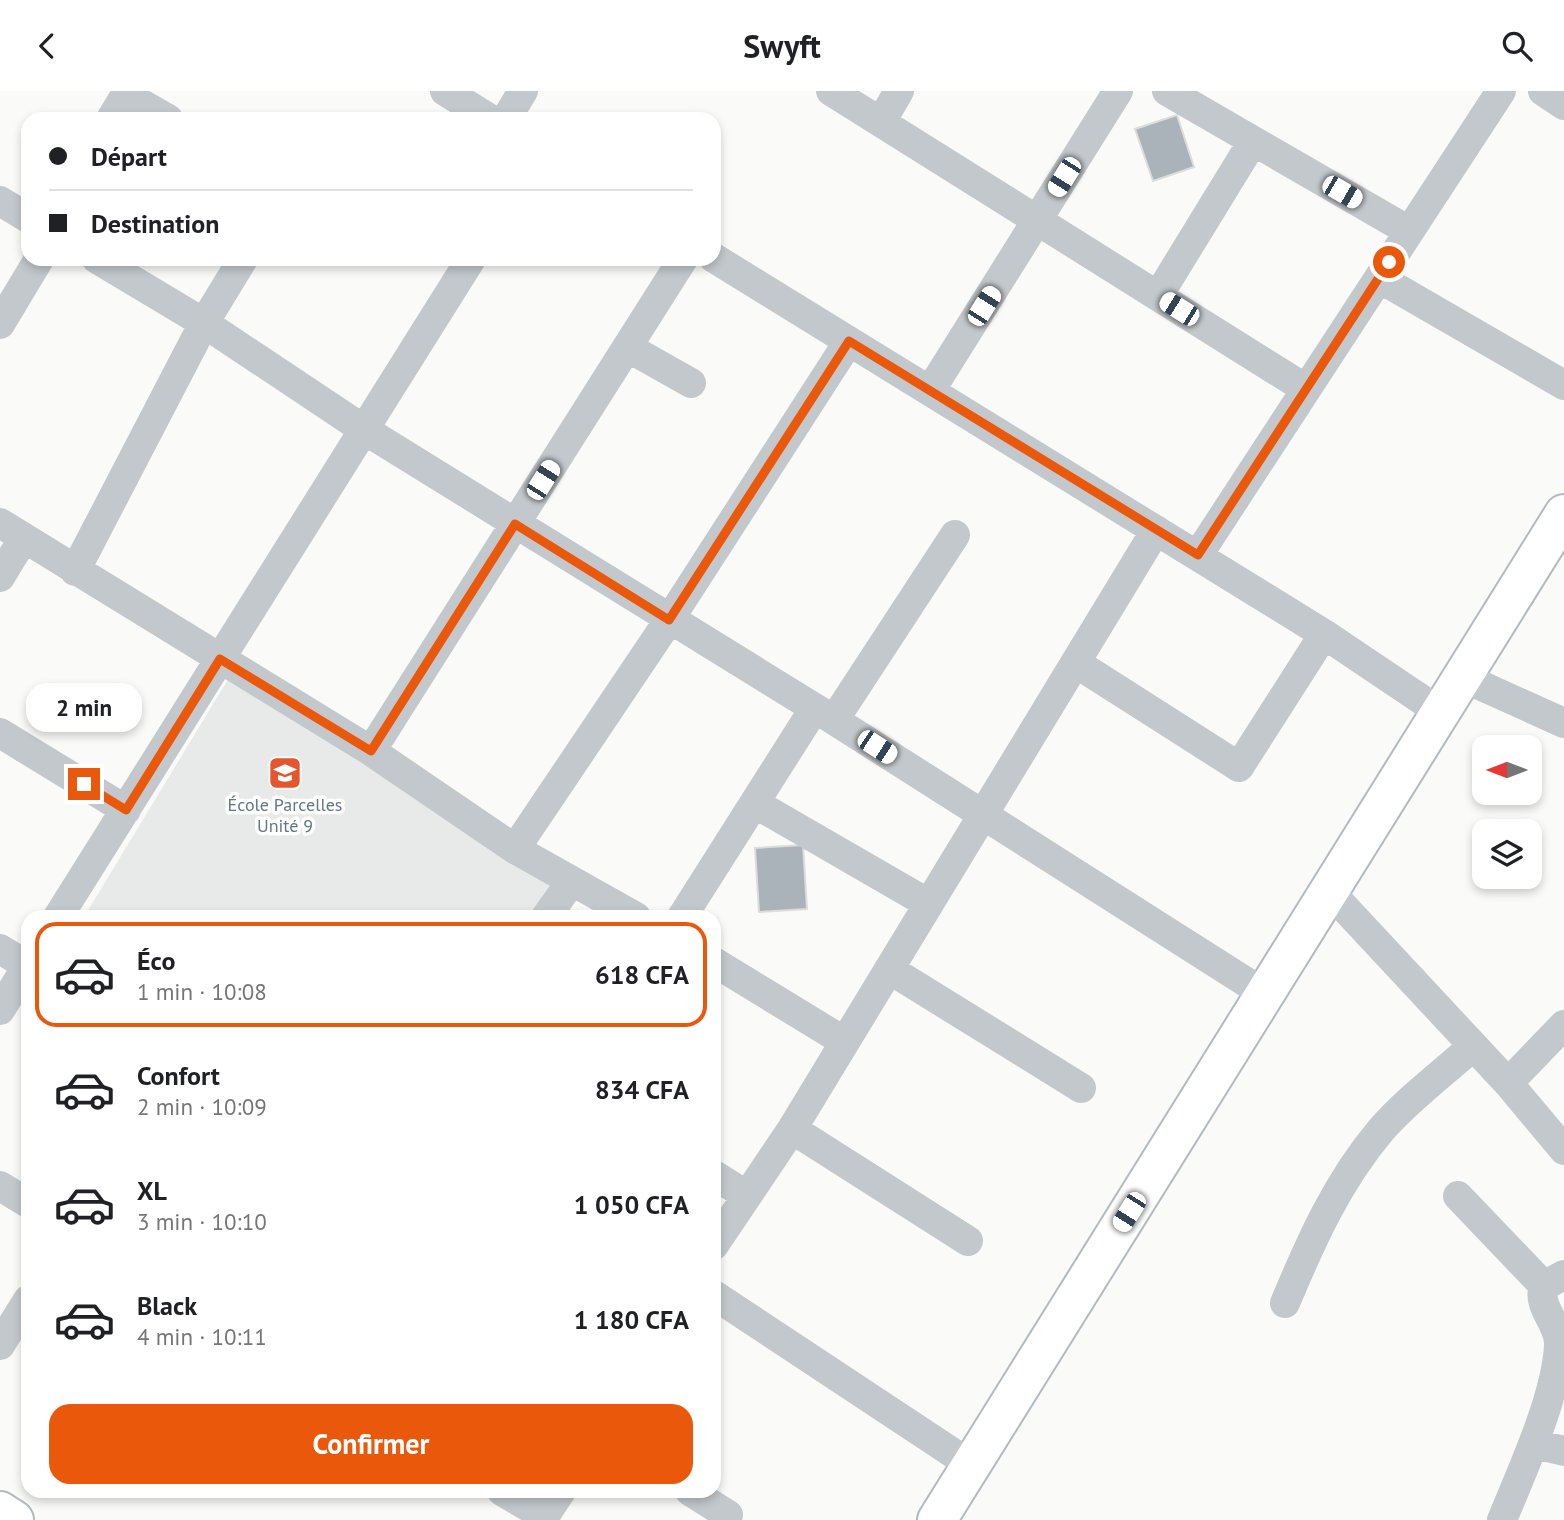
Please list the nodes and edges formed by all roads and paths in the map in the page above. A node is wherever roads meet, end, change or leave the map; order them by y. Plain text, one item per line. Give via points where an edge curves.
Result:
1 (445, 91) edge
2 (523, 91) edge
3 (831, 91) edge
4 (899, 91) edge
5 (1118, 91) edge
6 (1167, 91) edge
7 (1501, 91) edge
8 (1543, 91) edge
9 (121, 102) edge
10 (1564, 105) edge
11 (149, 112) edge
12 (478, 112) edge
13 (510, 112) edge
14 (881, 122) junction
15 (1253, 141) junction
16 (0, 201) edge
17 (21, 214) edge
18 (1037, 220) junction
19 (1409, 231) junction
20 (721, 262) edge
21 (35, 266) edge
22 (109, 266) edge
23 (239, 266) edge
24 (467, 266) edge
25 (679, 266) edge
26 (1379, 278) junction
27 (1158, 296) junction
28 (204, 323) junction
29 (0, 324) edge
30 (849, 341) junction
31 (627, 347) junction
32 (691, 383) dead end
33 (1564, 385) edge
34 (1306, 389) junction
35 (930, 391) junction
36 (363, 429) junction
37 (1564, 514) edge
38 (515, 524) junction
39 (1156, 530) junction
40 (12, 531) edge
41 (955, 535) dead end
42 (1198, 555) junction
43 (75, 571) junction
44 (0, 577) edge
45 (669, 620) junction
46 (1324, 634) junction
47 (220, 659) junction
48 (1076, 663) junction
49 (1462, 677) junction
50 (1440, 712) junction
51 (824, 714) junction
52 (1564, 723) edge
53 (0, 733) edge
54 (371, 751) junction
55 (756, 804) junction
56 (126, 810) junction
57 (983, 815) junction
58 (515, 849) junction
59 (571, 882) junction
60 (1329, 891) junction
61 (929, 904) junction
62 (62, 910) edge
63 (551, 910) edge
64 (623, 910) edge
65 (687, 910) edge
66 (0, 949) edge
67 (21, 961) edge
68 (721, 966) edge
69 (889, 969) junction
70 (21, 976) edge
71 (1265, 994) junction
72 (0, 1010) edge
73 (1564, 1025) edge
74 (845, 1042) junction
75 (1472, 1047) junction
76 (1508, 1083) junction
77 (1081, 1088) dead end
78 (792, 1129) junction
79 (1564, 1150) edge
80 (721, 1179) edge
81 (0, 1186) edge
82 (746, 1195) junction
83 (1458, 1196) dead end
84 (21, 1199) edge
85 (721, 1234) edge
86 (968, 1241) dead end
87 (1554, 1281) edge
88 (721, 1300) edge
89 (1285, 1303) dead end
90 (21, 1311) edge
91 (0, 1345) edge
92 (1534, 1444) junction
93 (1564, 1451) edge
94 (971, 1465) junction
95 (513, 1498) edge
96 (556, 1498) edge
97 (701, 1498) edge
98 (0, 1511) edge
99 (728, 1515) dead end
100 (543, 1518) edge
101 (14, 1520) edge
102 (937, 1520) edge
103 (1502, 1520) edge

1 - 12 street
2 - 13 street
3 - 14 street
4 - 14 street
5 - 18 street
6 - 15 street
7 - 19 street
8 - 10 street
9 - 11 street
14 - 18 street
15 - 19 street
15 - 27 street
16 - 17 street
18 - 27 street
18 - 35 street
19 - 26 street
20 - 30 street
21 - 29 street
22 - 28 street
23 - 28 street
24 - 36 street
25 - 31 street
26 - 33 street
26 - 34 street
27 - 34 street
28 - 36 street
28 - 43 street
30 - 35 street
30 - 45 street
31 - 32 street
31 - 38 street
34 - 42 street
35 - 39 street
36 - 38 street
36 - 47 street
37 - 49 street
38 - 45 street
38 - 54 street
39 - 42 street
39 - 48 street
40 - 43 street
40 - 44 street
41 - 51 street
42 - 46 street
43 - 47 street
45 - 51 street
45 - 58 street
46 - 48 street via 1239,767
46 - 50 street
47 - 54 street
47 - 56 street
48 - 57 street
49 - 50 street
49 - 52 street
50 - 60 street
51 - 55 street
51 - 57 street
53 - 56 street
54 - 58 street
55 - 61 street
55 - 65 street
56 - 62 street
57 - 61 street
57 - 71 street
58 - 59 street
59 - 63 street
59 - 64 street
60 - 71 street
60 - 75 street
61 - 69 street
66 - 67 street
68 - 74 street
69 - 74 street
69 - 77 street
70 - 72 street
71 - 94 street
73 - 76 street
74 - 78 street
75 - 76 street
75 - 89 street via 1382,1128 1346,1177 1318,1223
76 - 79 street
78 - 82 street
78 - 86 street
80 - 82 street
81 - 84 street
82 - 85 street
83 - 87 street
87 - 92 street via 1543,1302 1560,1342
88 - 94 street
90 - 91 street
92 - 93 street
92 - 103 street
94 - 102 street
95 - 100 street
96 - 100 street
97 - 99 street
98 - 101 street

